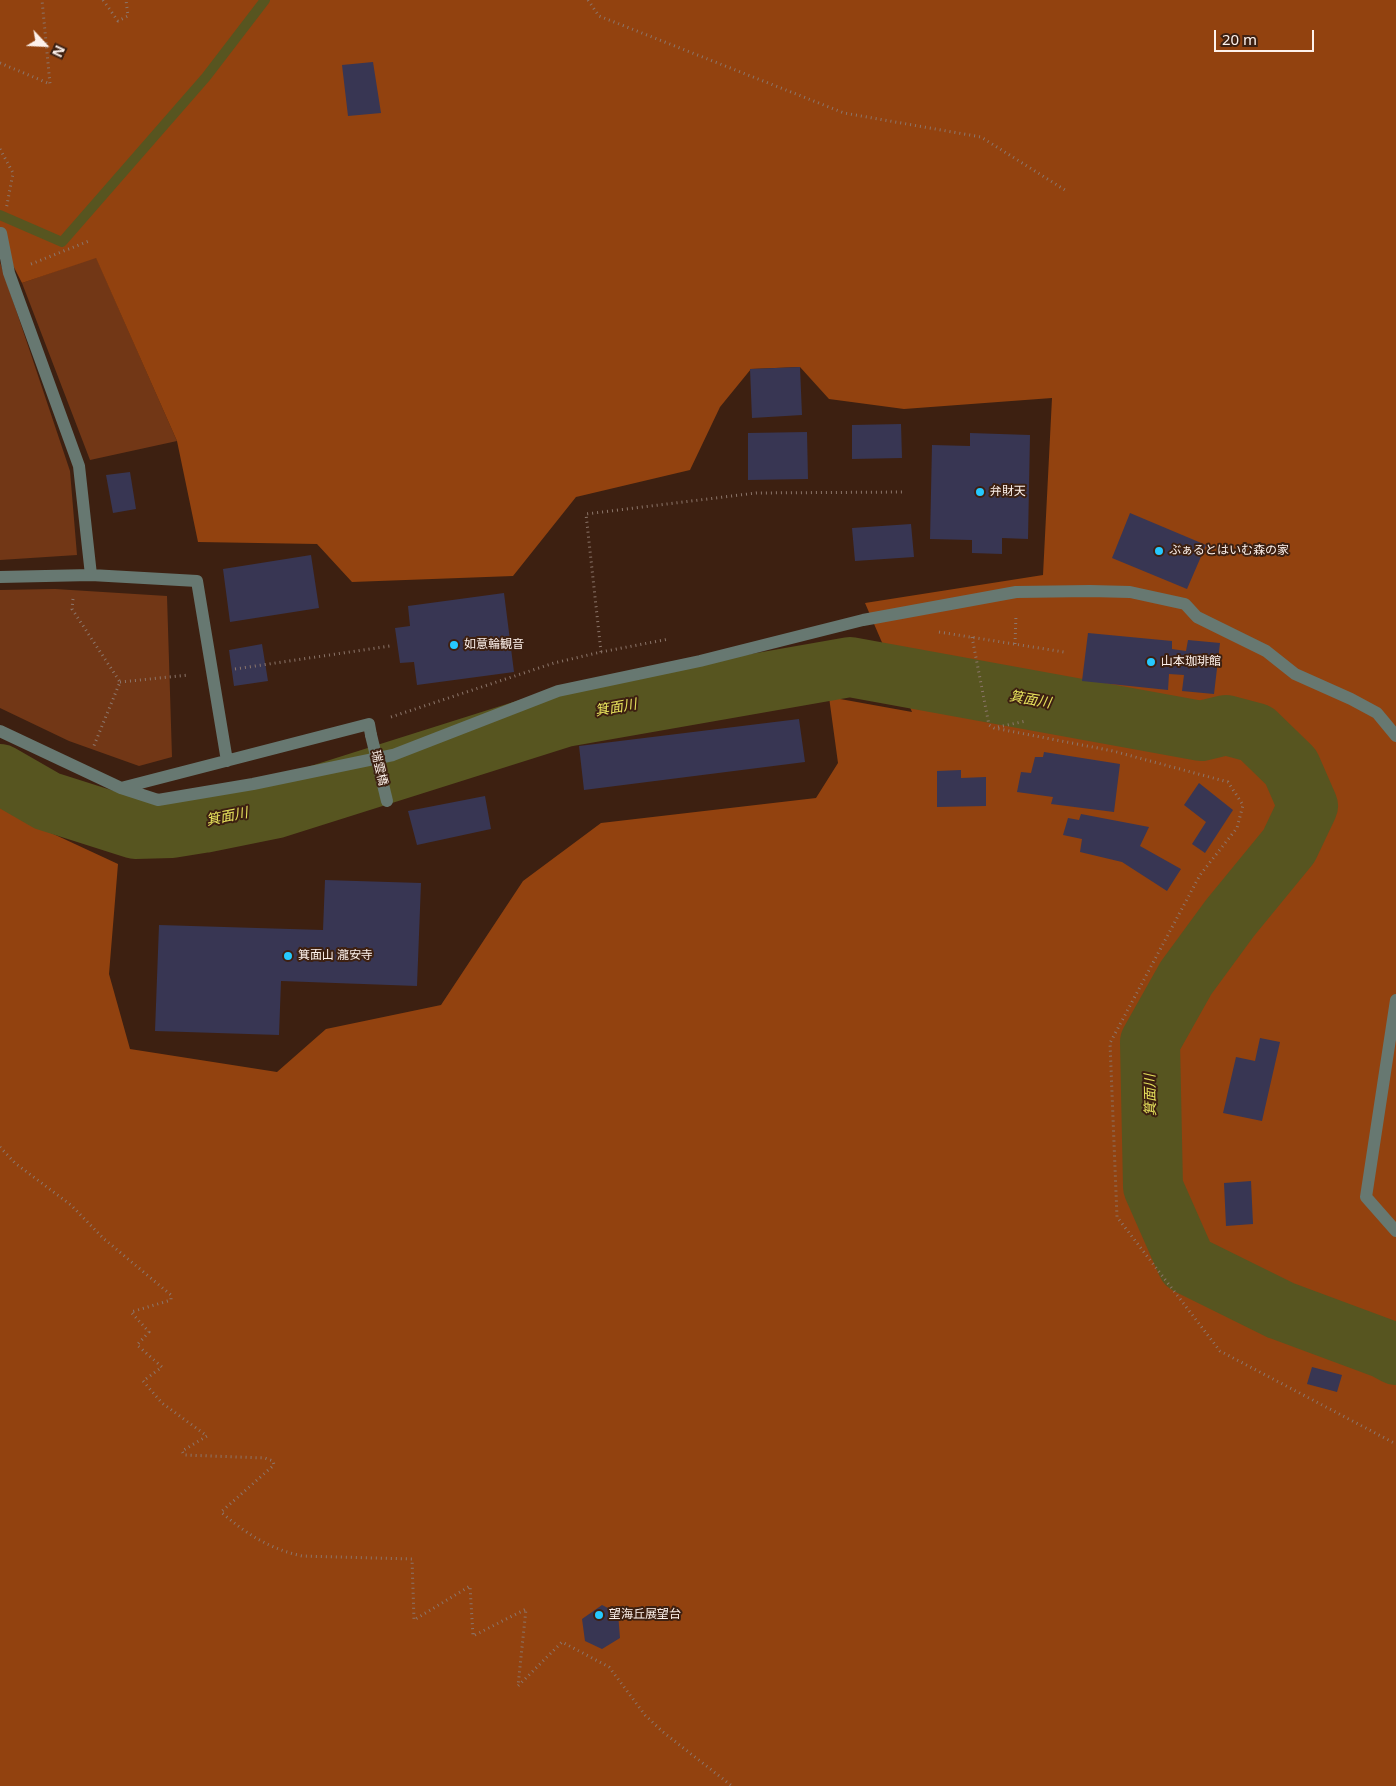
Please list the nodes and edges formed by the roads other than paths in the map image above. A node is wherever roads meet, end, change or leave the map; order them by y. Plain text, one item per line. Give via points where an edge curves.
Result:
1 (1, 233) edge
2 (92, 575) junction
3 (0, 577) edge
4 (0, 731) edge
5 (1396, 736) edge
6 (227, 761) junction
7 (121, 788) junction
8 (387, 801) dead end
9 (1396, 1000) edge
10 (1396, 1231) edge

1 - 2 street via 9,273 79,466
2 - 3 street
2 - 6 street via 197,582
4 - 7 street
5 - 7 street via 1377,713 1295,674 1266,651 1197,617 1185,604 1130,592 1016,592 863,620 700,661 558,691 392,755 158,800
6 - 7 street
6 - 8 street, 瑞雲橋, bridge via 370,730
9 - 10 street via 1366,1197

